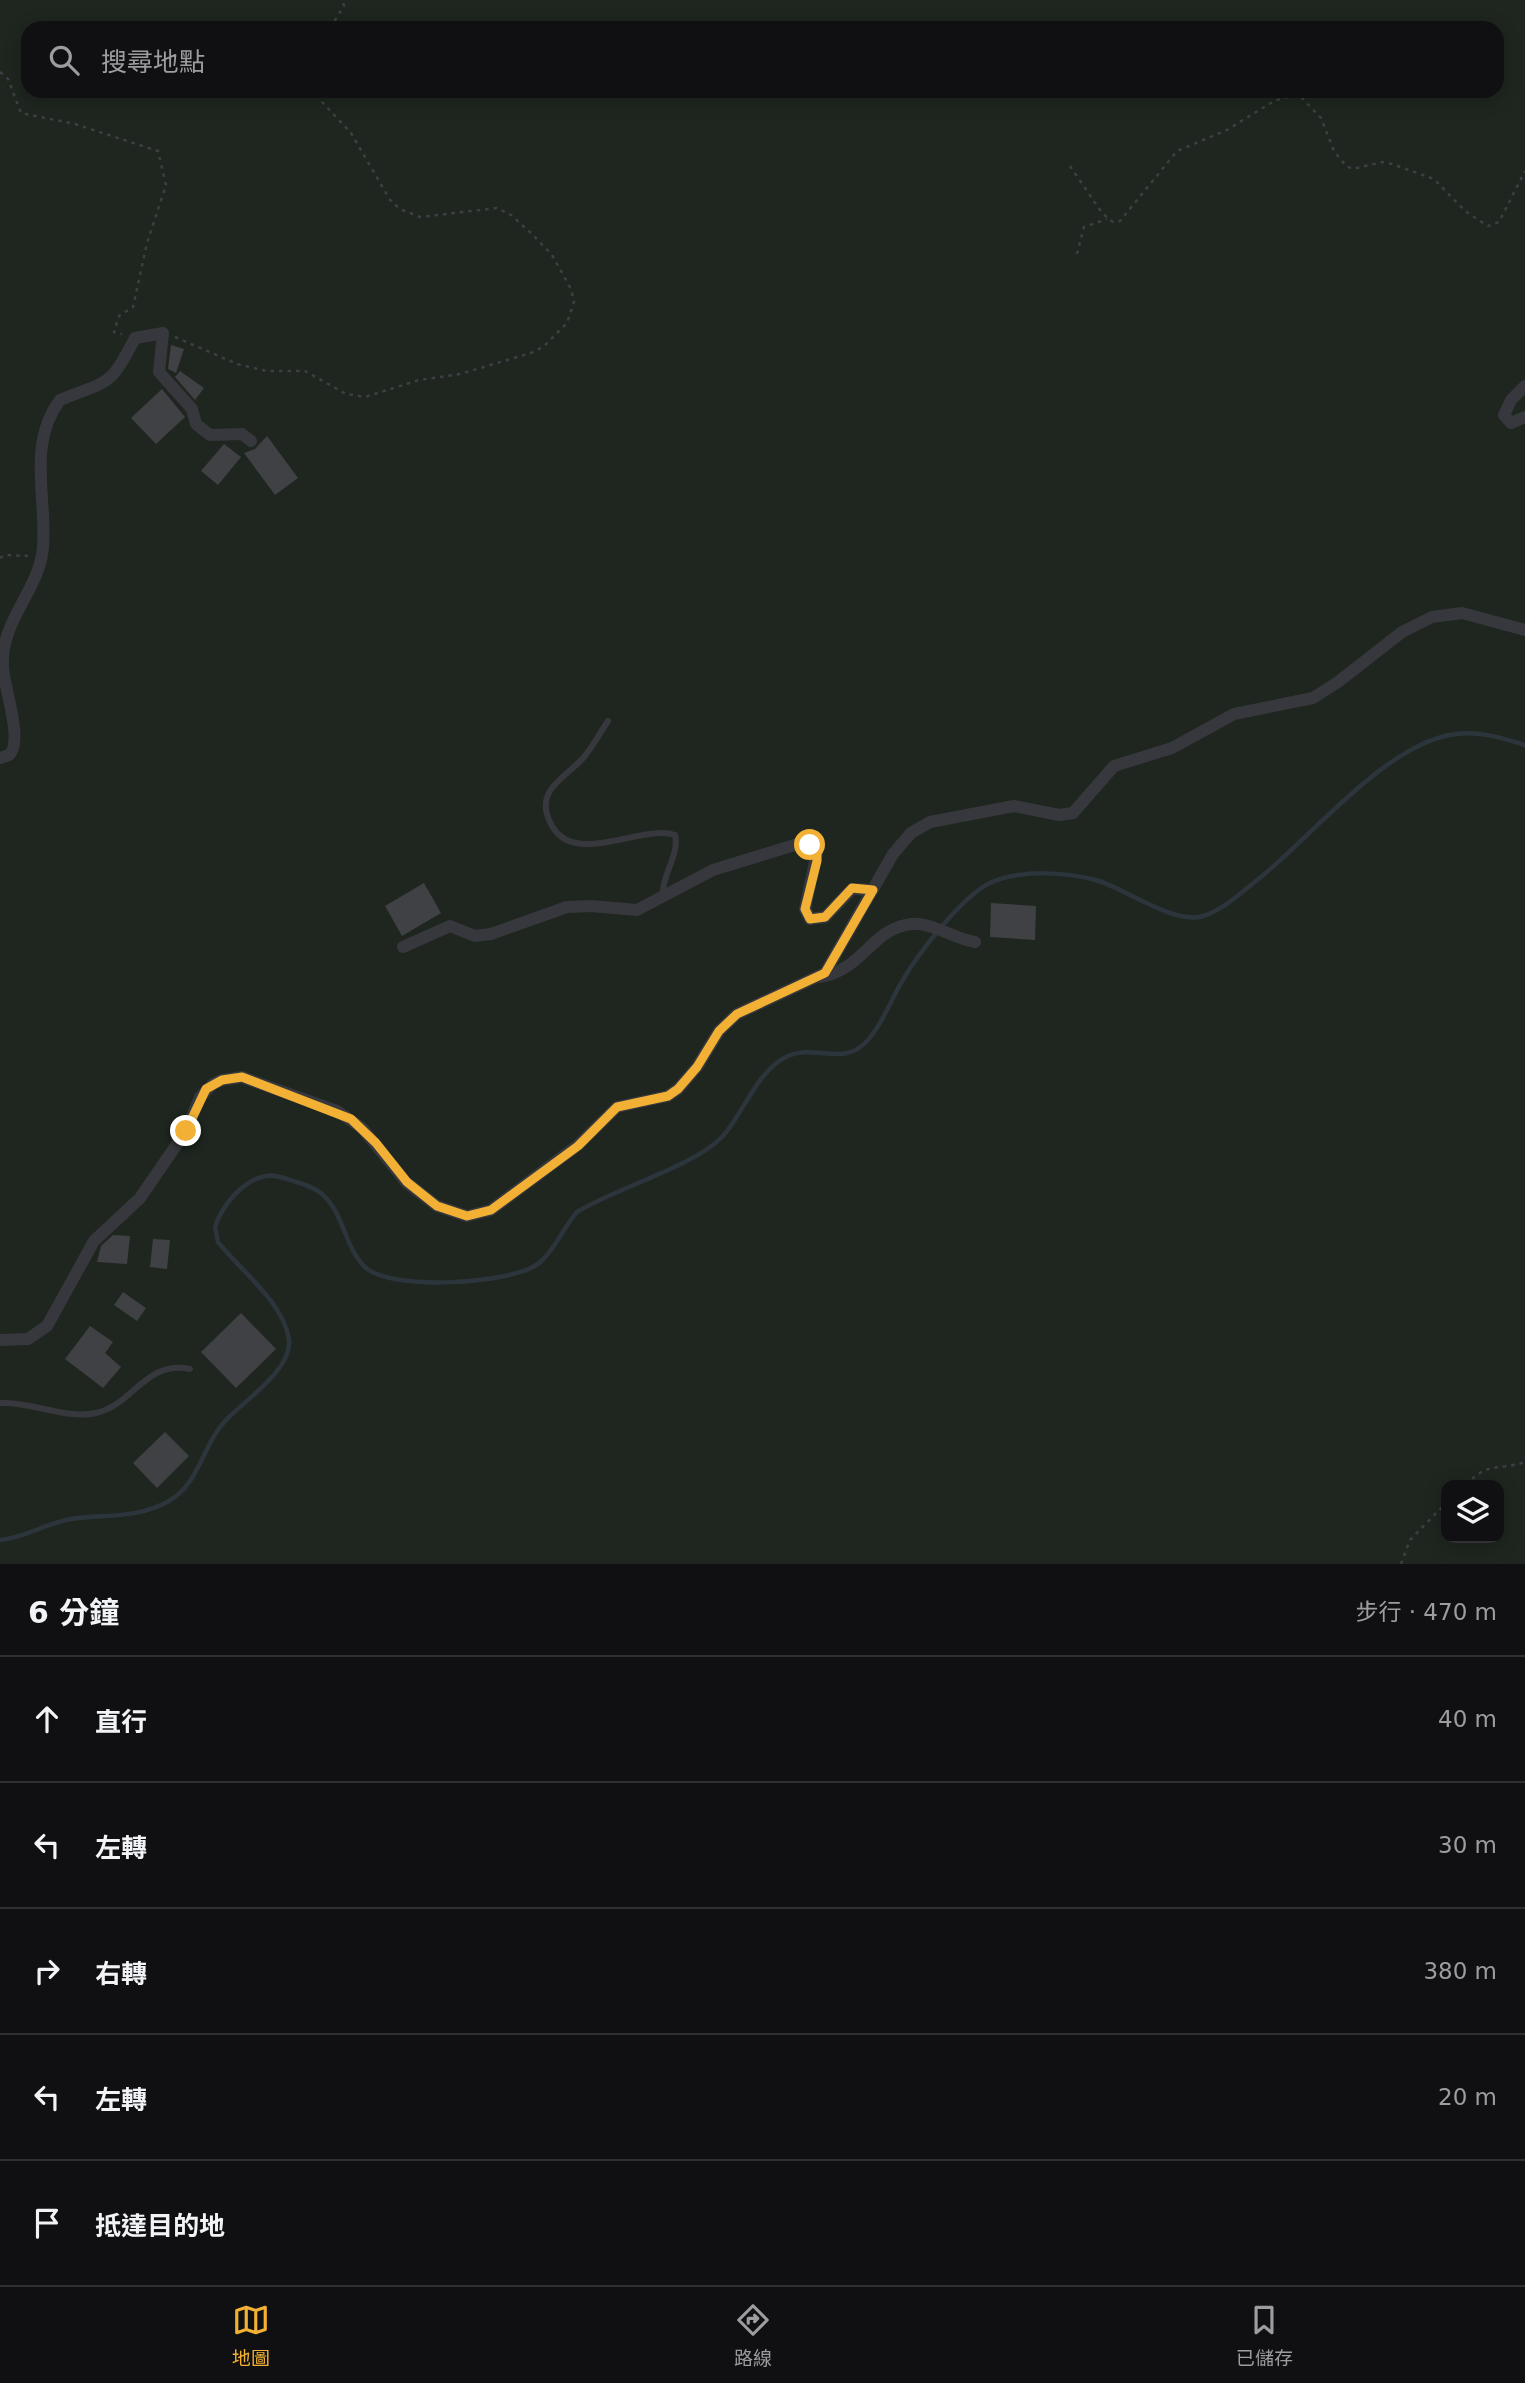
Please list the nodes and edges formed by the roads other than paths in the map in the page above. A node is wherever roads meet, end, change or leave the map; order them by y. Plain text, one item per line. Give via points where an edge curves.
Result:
1 (1525, 386) edge
2 (1525, 417) edge
3 (251, 441) dead end
4 (1525, 630) edge
5 (608, 721) dead end
6 (0, 758) edge
7 (873, 890) junction
8 (663, 899) junction
9 (975, 942) dead end
10 (403, 947) dead end
11 (819, 977) junction
12 (0, 1340) edge
13 (190, 1369) dead end
14 (0, 1403) edge

1 - 2 street via 1504,415 1511,423
3 - 6 street via 242,434 210,435 196,424 192,409 159,373 163,333 135,338 110,380 60,400 40,462 41,556 3,643 15,744 9,755
4 - 7 street via 1462,613 1432,617 1402,632 1313,698 1234,714 1172,748 1114,766 1073,813 1059,815 1014,806 930,822 900,844
5 - 8 lane via 584,757 550,791 546,812 560,835 574,842 675,835
7 - 8 street via 852,888 825,917 810,919 805,909 817,852 801,842 713,870
7 - 11 street via 835,959
8 - 10 street via 629,911 567,907 491,934 475,936 450,926
9 - 11 street via 915,923 899,926 882,935 849,968
11 - 12 street via 737,1014 719,1031 678,1089 668,1096 617,1107 578,1146 479,1214 453,1213 437,1206 407,1182 362,1128 337,1111 242,1077 212,1084 140,1198 94,1241 47,1326 28,1339
13 - 14 lane via 163,1369 94,1413

